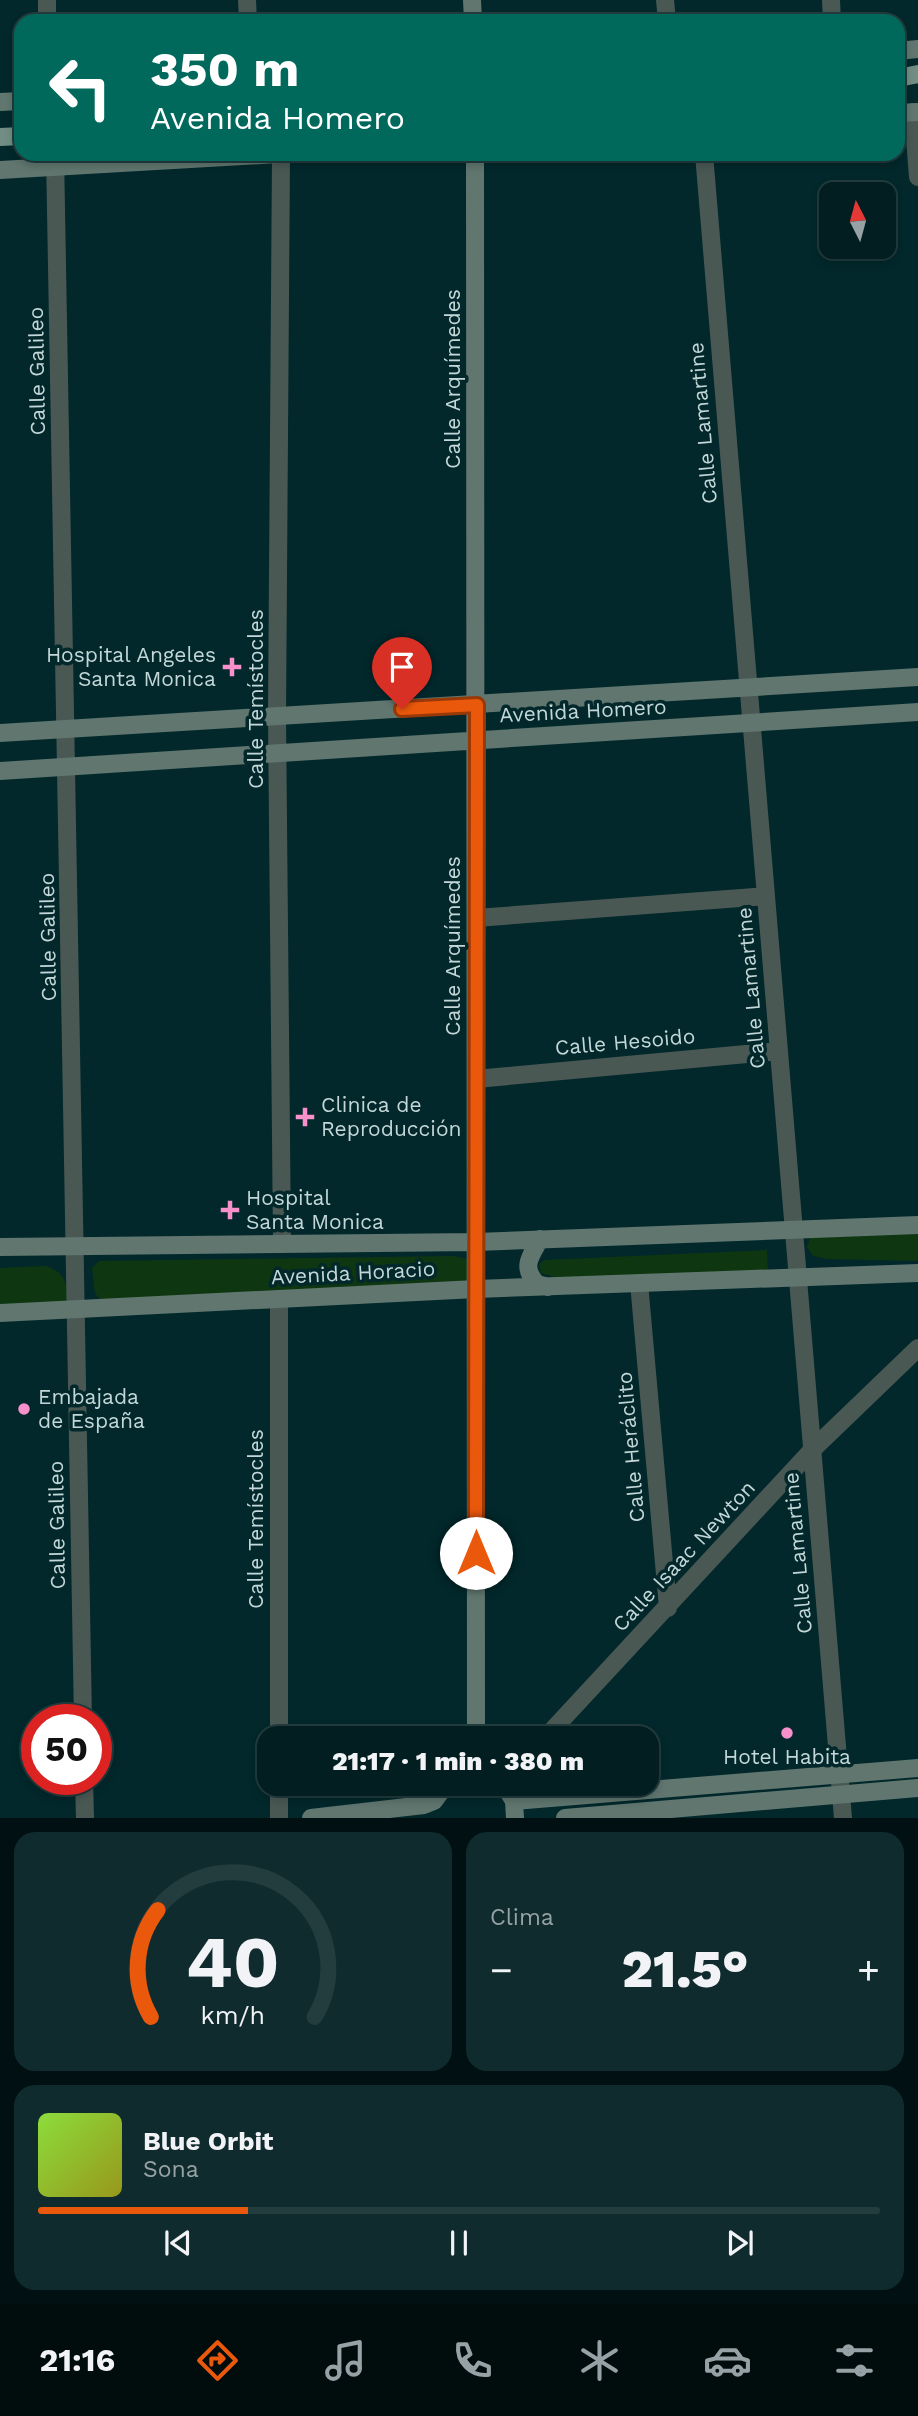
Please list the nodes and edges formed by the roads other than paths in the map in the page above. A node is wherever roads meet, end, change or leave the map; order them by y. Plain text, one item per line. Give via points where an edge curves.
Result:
1 (909, 112) edge
2 (50, 161) edge
3 (55, 161) edge
4 (280, 161) edge
5 (475, 161) edge
6 (705, 161) edge
7 (0, 170) edge
8 (918, 177) edge
9 (918, 677) edge
10 (747, 686) junction
11 (477, 705) junction
12 (918, 712) edge
13 (277, 716) junction
14 (751, 725) junction
15 (67, 730) junction
16 (0, 733) edge
17 (477, 740) junction
18 (279, 751) junction
19 (68, 767) junction
20 (0, 771) edge
21 (766, 897) junction
22 (475, 918) junction
23 (779, 1051) junction
24 (476, 1079) junction
25 (918, 1225) edge
26 (794, 1230) junction
27 (540, 1239) junction
28 (476, 1242) junction
29 (282, 1243) junction
30 (76, 1244) junction
31 (0, 1247) edge
32 (918, 1273) edge
33 (797, 1278) junction
34 (639, 1283) junction
35 (548, 1287) junction
36 (476, 1289) junction
37 (279, 1299) junction
38 (77, 1310) junction
39 (0, 1313) edge
40 (918, 1348) edge
41 (812, 1450) junction
42 (668, 1608) junction
43 (83, 1704) edge
44 (279, 1726) edge
45 (476, 1726) edge
46 (556, 1726) edge
47 (918, 1768) edge
48 (839, 1774) junction
49 (918, 1788) edge
50 (841, 1794) junction
51 (84, 1795) edge
52 (279, 1796) edge
53 (437, 1796) edge
54 (514, 1809) edge
55 (630, 1815) edge
56 (85, 1818) edge
57 (279, 1818) edge
58 (312, 1818) edge
59 (565, 1818) edge
60 (843, 1818) edge

1 - 8 street
2 - 7 street
3 - 15 street, Calle Galileo
4 - 13 street, Calle Temístocles
5 - 11 street, Calle Arquímedes
6 - 10 street, Calle Lamartine
9 - 10 street, Avenida Homero
10 - 11 street, Avenida Homero
10 - 14 street, Calle Lamartine
11 - 13 street, Avenida Homero
11 - 17 street, Calle Arquímedes
12 - 14 street, Avenida Homero
13 - 15 street, Avenida Homero
13 - 18 street, Calle Temístocles
14 - 17 street, Avenida Homero
14 - 21 street, Calle Lamartine
15 - 16 street, Avenida Homero
15 - 19 street, Calle Galileo
17 - 18 street, Avenida Homero
17 - 22 street, Calle Arquímedes
18 - 19 street, Avenida Homero
18 - 29 street, Calle Temístocles
19 - 20 street, Avenida Homero
19 - 30 street, Calle Galileo
21 - 22 street
21 - 23 street, Calle Lamartine
22 - 24 street, Calle Arquímedes
23 - 24 street, Calle Hesoido
23 - 26 street, Calle Lamartine
24 - 28 street, Calle Arquímedes
25 - 26 street, Avenida Horacio
26 - 27 street, Avenida Horacio
26 - 33 street, Calle Lamartine
27 - 28 street, Avenida Horacio
27 - 35 street via 527,1269 537,1284
28 - 29 street, Avenida Horacio
28 - 36 street, Calle Arquímedes
29 - 30 street, Avenida Horacio
30 - 31 street, Avenida Horacio
30 - 38 street, Calle Galileo
32 - 33 street, Avenida Horacio
33 - 34 street, Avenida Horacio
33 - 41 street, Calle Lamartine
34 - 35 street, Avenida Horacio
34 - 42 street, Calle Heráclito
35 - 36 street, Avenida Horacio
36 - 37 street, Avenida Horacio
36 - 45 street, Calle Arquímedes
37 - 38 street, Avenida Horacio
37 - 44 street, Calle Temístocles
38 - 39 street, Avenida Horacio
38 - 43 street, Calle Galileo
40 - 41 street, Calle Isaac Newton
41 - 42 street, Calle Isaac Newton
41 - 48 street, Calle Lamartine
42 - 46 street, Calle Isaac Newton
47 - 48 street
48 - 50 street, Calle Lamartine
48 - 54 street
49 - 50 street
50 - 55 street
50 - 60 street, Calle Lamartine
51 - 56 street
52 - 57 street
53 - 58 street via 424,1805
55 - 59 street

